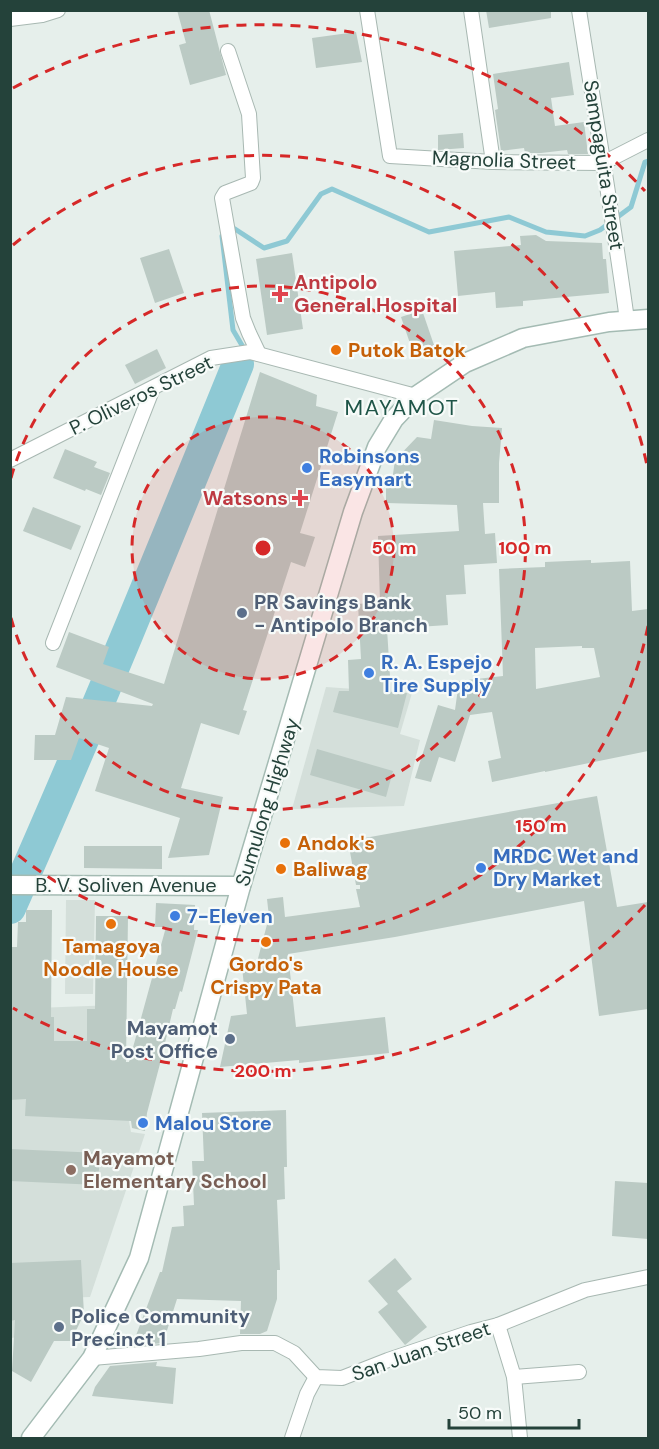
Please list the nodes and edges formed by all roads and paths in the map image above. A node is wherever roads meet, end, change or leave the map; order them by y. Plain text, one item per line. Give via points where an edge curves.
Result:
1 (57, 10) edge
2 (367, 10) edge
3 (471, 10) edge
4 (579, 10) edge
5 (42, 13) edge
6 (10, 19) edge
7 (228, 51) dead end
8 (648, 140) edge
9 (493, 162) junction
10 (603, 163) junction
11 (648, 319) edge
12 (627, 320) junction
13 (254, 353) junction
14 (153, 388) junction
15 (416, 396) junction
16 (10, 460) edge
17 (53, 643) dead end
18 (10, 885) edge
19 (241, 886) junction
20 (648, 1277) edge
21 (498, 1325) junction
22 (92, 1358) junction
23 (579, 1372) dead end
24 (316, 1377) junction
25 (514, 1377) junction
26 (31, 1438) edge
27 (292, 1438) edge
28 (520, 1438) edge

1 - 5 street
2 - 9 street, Magnolia Street via 390,156
3 - 9 street
4 - 10 street, Sampaguita Street
5 - 6 street
7 - 13 street via 249,114 253,178 251,183 225,193 222,198 243,318
8 - 10 street, Magnolia Street
9 - 10 street, Magnolia Street
10 - 12 street, Sampaguita Street
11 - 12 main road, Sumulong Highway
12 - 15 main road, Sumulong Highway via 523,338 465,363
13 - 14 street, P. Oliveros Street via 211,357
13 - 15 street, P. Oliveros Street
14 - 16 street, P. Oliveros Street
14 - 17 street
15 - 19 main road, Sumulong Highway via 394,419 377,447 353,512
18 - 19 main road, B. V. Soliven Avenue
19 - 22 main road, Sumulong Highway via 140,1258
20 - 21 street, San Juan Street via 585,1290
21 - 24 street, San Juan Street via 342,1378
21 - 25 street
22 - 24 street via 275,1343 294,1353
22 - 26 main road, Sumulong Highway
23 - 25 street
24 - 27 street
25 - 28 street

